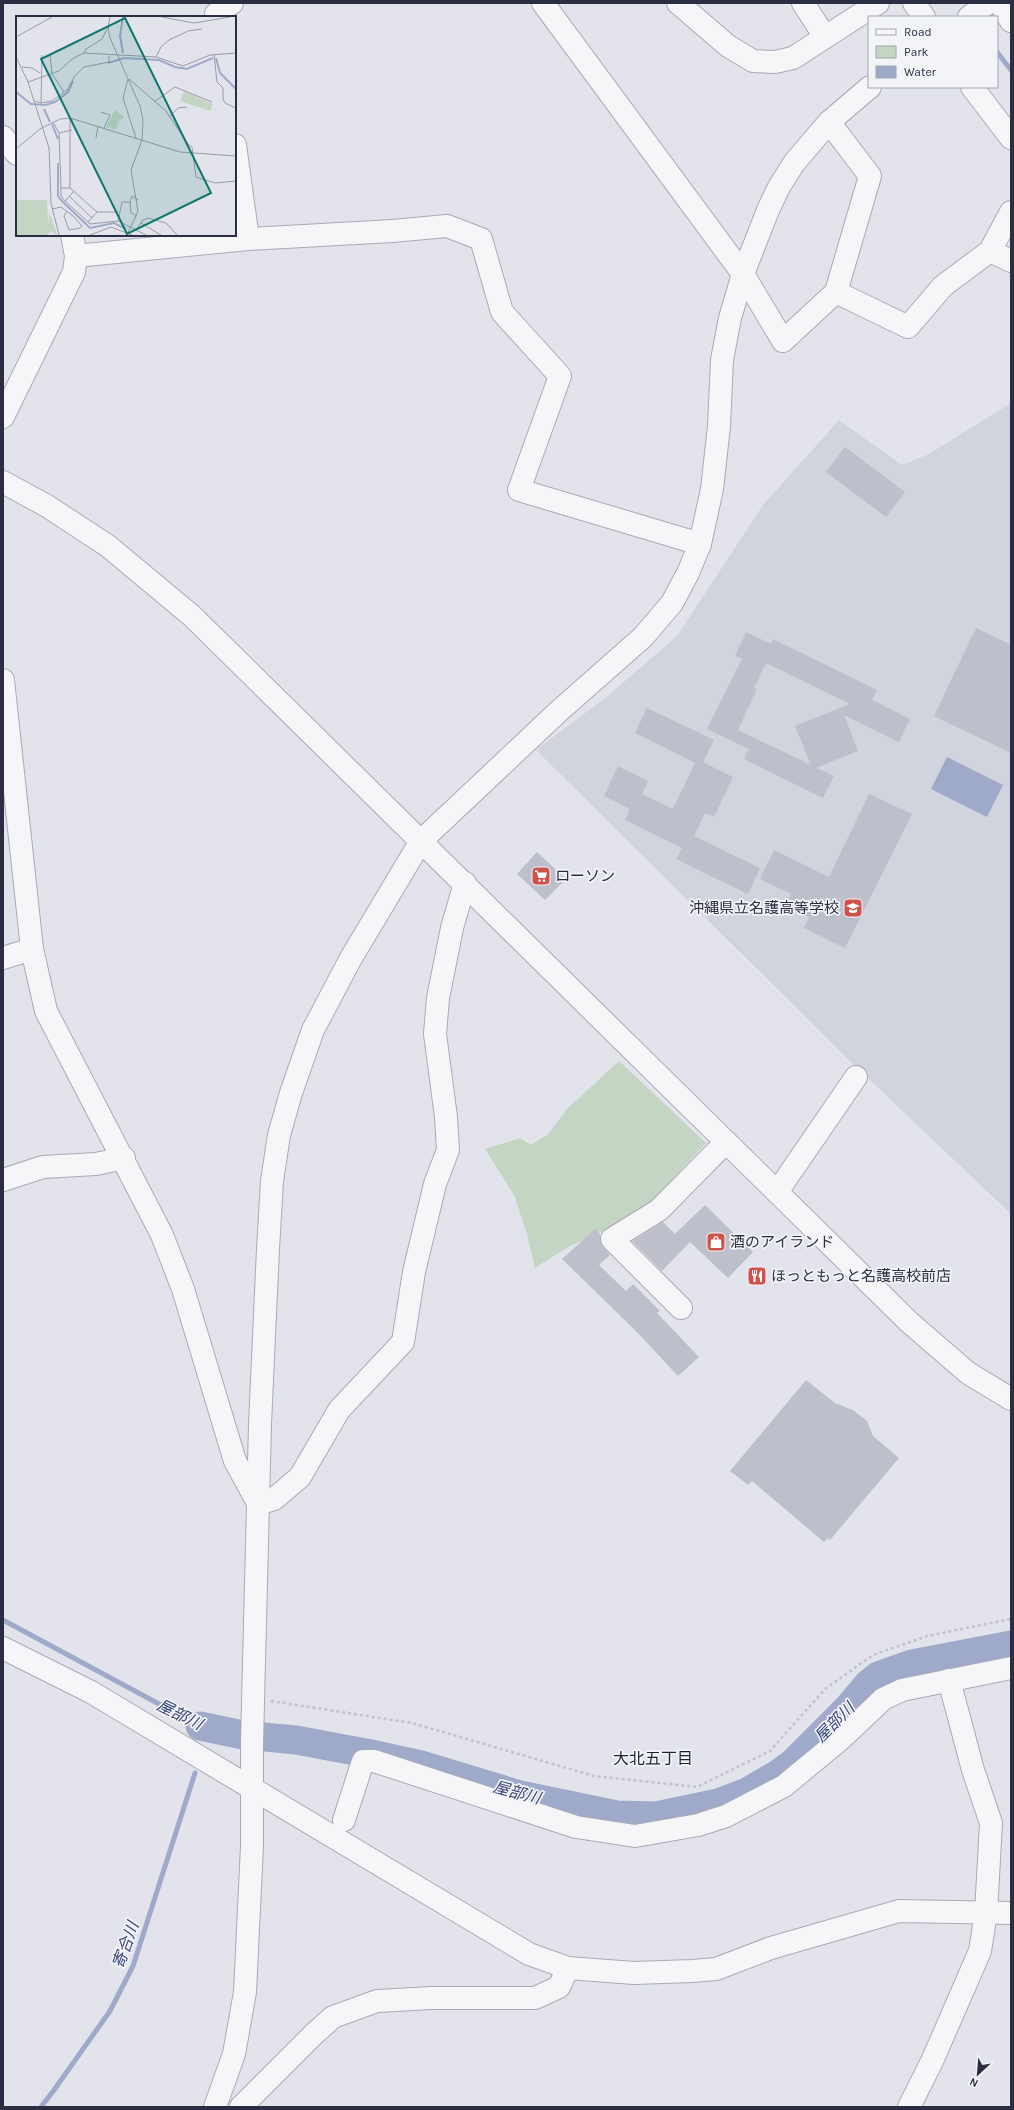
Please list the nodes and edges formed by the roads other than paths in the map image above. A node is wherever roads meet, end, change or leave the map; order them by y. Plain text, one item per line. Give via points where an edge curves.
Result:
1 (543, 3) edge
2 (678, 3) edge
3 (803, 3) edge
4 (878, 3) edge
5 (914, 3) edge
6 (988, 3) edge
7 (1000, 3) edge
8 (923, 16) edge
9 (970, 16) edge
10 (1011, 21) edge
11 (825, 37) junction
12 (869, 88) edge
13 (973, 88) edge
14 (829, 122) junction
15 (3, 137) edge
16 (1011, 138) edge
17 (236, 152) edge
18 (16, 153) edge
19 (1011, 212) edge
20 (72, 236) edge
21 (248, 238) junction
22 (990, 251) junction
23 (76, 256) junction
24 (1011, 261) edge
25 (743, 274) junction
26 (836, 292) junction
27 (3, 417) edge
28 (3, 482) edge
29 (700, 544) junction
30 (3, 680) edge
31 (421, 840) junction
32 (465, 883) junction
33 (32, 949) junction
34 (3, 958) edge
35 (856, 1077) dead end
36 (726, 1142) junction
37 (124, 1158) junction
38 (3, 1180) edge
39 (777, 1192) junction
40 (681, 1308) dead end
41 (1011, 1399) edge
42 (258, 1504) junction
43 (3, 1648) edge
44 (1011, 1668) edge
45 (948, 1680) junction
46 (252, 1787) junction
47 (344, 1820) dead end
48 (986, 1913) junction
49 (1011, 1913) edge
50 (568, 1968) junction
51 (215, 2107) edge
52 (241, 2107) edge
53 (909, 2107) edge

1 - 25 street
2 - 11 street via 728,46 753,61 775,62 793,58
3 - 11 street
4 - 11 street
5 - 8 street
6 - 9 street
7 - 10 street
12 - 14 street
13 - 16 street
14 - 25 street via 794,163 779,187
14 - 26 street via 870,176
15 - 18 street
17 - 21 street
19 - 22 street
20 - 23 street
21 - 23 street
21 - 29 street via 447,226 481,239 502,312 560,376 519,490
22 - 24 street
22 - 26 street via 943,286 908,327
23 - 27 street via 74,272
25 - 26 street via 782,341
25 - 29 street via 730,318 722,360 712,489
28 - 31 street via 48,506 108,546 192,616
29 - 31 street via 672,603 644,637 559,711
30 - 33 street
31 - 32 street
31 - 42 street via 351,958 313,1030 279,1135 272,1181 268,1249
32 - 36 street
32 - 42 street via 452,928 440,990 435,1034 448,1150 435,1184 414,1272 403,1342 339,1410 300,1477 274,1499
33 - 34 street
33 - 37 street via 46,1011
35 - 39 street
36 - 39 street
36 - 40 street via 659,1210 612,1239
37 - 38 street via 96,1164 44,1167
37 - 42 street via 162,1235 182,1289 235,1461
39 - 41 street via 909,1322 968,1373
42 - 46 street
43 - 46 street via 91,1692
44 - 45 street
45 - 47 street via 902,1690 882,1700 842,1738 784,1786 726,1816 698,1825 635,1836 576,1827 374,1761 363,1761
45 - 48 street via 991,1823
46 - 50 street via 529,1954
46 - 51 street via 252,1846 245,1992 236,2047
48 - 49 street
48 - 50 street via 899,1912 778,1946 716,1968 634,1973
48 - 53 street via 980,1951
50 - 52 street via 559,1987 535,1998 377,2000 333,2017

